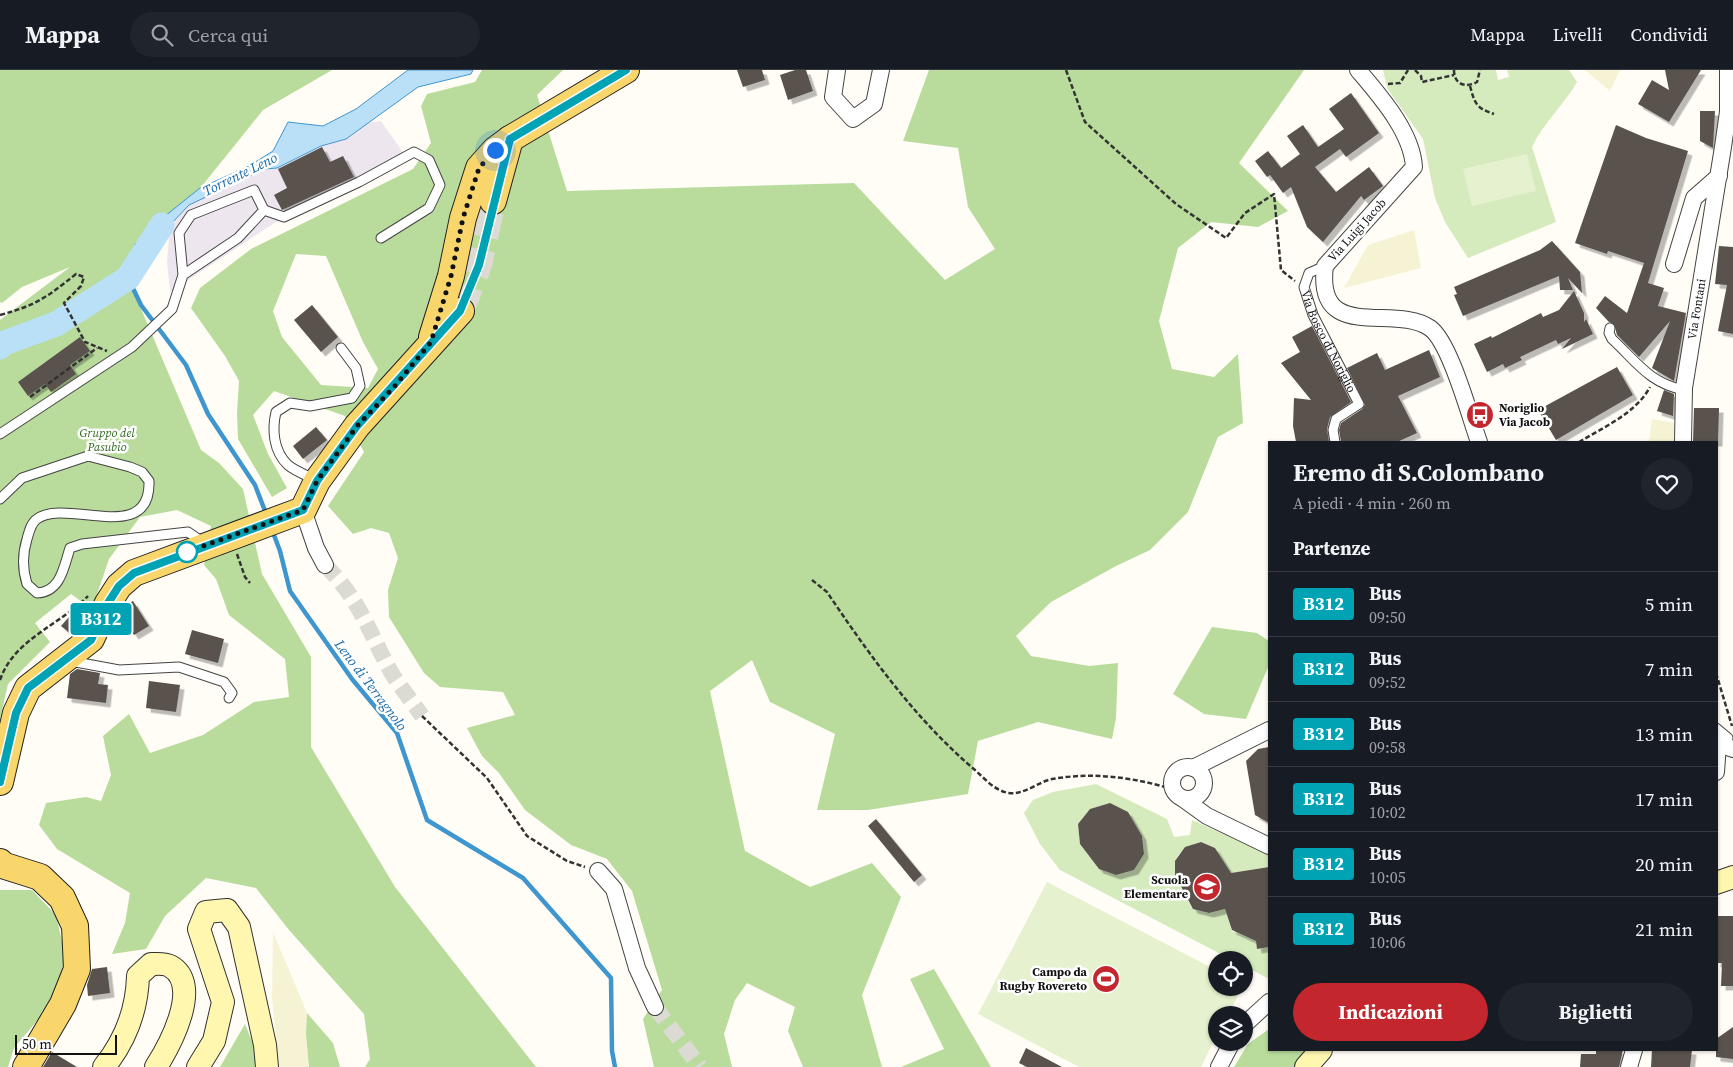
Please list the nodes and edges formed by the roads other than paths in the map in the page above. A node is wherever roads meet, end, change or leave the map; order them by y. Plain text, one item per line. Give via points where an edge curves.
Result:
1 (626, 70) edge
2 (837, 70) edge
3 (880, 70) edge
4 (1728, 70) edge
5 (1362, 75) edge
6 (510, 139) junction
7 (1719, 176) junction
8 (493, 201) tunnel mouth
9 (264, 210) junction
10 (381, 238) dead end
11 (1674, 264) dead end
12 (1325, 266) junction
13 (183, 275) junction
14 (460, 311) tunnel mouth
15 (1610, 328) dead end
16 (431, 342) junction
17 (341, 348) dead end
18 (1684, 390) junction
19 (0, 434) edge
20 (1335, 441) edge
21 (1479, 441) edge
22 (1683, 441) edge
23 (317, 481) junction
24 (0, 499) edge
25 (297, 512) junction
26 (220, 546) junction
27 (325, 565) tunnel mouth
28 (69, 656) junction
29 (229, 698) dead end
30 (1268, 730) edge
31 (1722, 740) edge
32 (1718, 761) edge
33 (1192, 768) junction
34 (0, 782) edge
35 (1178, 794) junction
36 (1268, 846) edge
37 (0, 862) edge
38 (598, 871) road end
39 (1733, 877) edge
40 (1718, 882) edge
41 (1268, 1003) edge
42 (656, 1007) tunnel mouth
43 (1253, 1017) edge
44 (1227, 1051) edge
45 (1320, 1051) edge
46 (1634, 1051) edge
47 (26, 1067) edge
48 (104, 1067) edge
49 (156, 1067) edge
50 (198, 1067) edge
51 (267, 1067) edge
52 (1219, 1067) edge
53 (1306, 1067) edge
54 (1629, 1067) edge

1 - 6 main road
2 - 3 street via 833,97 853,118 874,104
4 - 7 street, Via Fontani via 1728,112
5 - 12 street, Via Luigi Jacob via 1406,134 1414,167
6 - 8 main road
6 - 16 main road via 479,168
7 - 11 street via 1694,198
7 - 18 street, Via Fontani
9 - 10 lane via 284,217 414,152 430,160 440,185 429,208
9 - 13 lane via 238,238
9 - 13 lane via 254,190 191,215 179,233
12 - 20 lane, Via Bosco di Noriglio via 1310,273 1304,287 1313,315 1359,404 1336,419 1332,430
12 - 21 street, Via Luigi Jacob via 1323,280 1327,296 1335,308 1358,318 1414,321 1431,328 1445,347
13 - 19 lane via 172,309 132,347
14 - 16 main road
15 - 18 lane via 1608,333 1612,339 1636,364 1668,387
16 - 23 main road via 357,426
17 - 23 lane via 356,368 360,386 352,398 310,406 290,404 276,412 272,429 277,448 287,465
18 - 22 street, Via Fontani
23 - 25 main road
24 - 26 lane via 22,478 88,456 130,467 142,472 149,481 147,500 142,508 127,516 53,514 37,518 30,527 22,556 27,584 37,593 56,585 70,548 82,544 188,532
25 - 26 main road
25 - 27 street
26 - 28 main road via 134,573 119,586 108,603 91,640
28 - 29 lane via 76,662 119,670 179,667 224,682 232,693
28 - 34 main road via 28,688 16,713
30 - 33 street
31 - 32 street
33 - 35 street via 1182,768 1175,775
33 - 35 street via 1201,774 1203,789 1192,799
35 - 36 street via 1207,816
37 - 47 main road via 40,877 62,898 76,926 77,969 63,1004
38 - 42 street via 614,889 637,968
39 - 40 street
41 - 43 street
44 - 52 street
45 - 53 street
46 - 54 street
48 - 49 street via 132,1018 138,976 151,964 168,964 179,972 184,982 182,1011 170,1045
50 - 51 street via 214,1041 223,1002 200,929 206,912 227,910 239,926 266,1044

